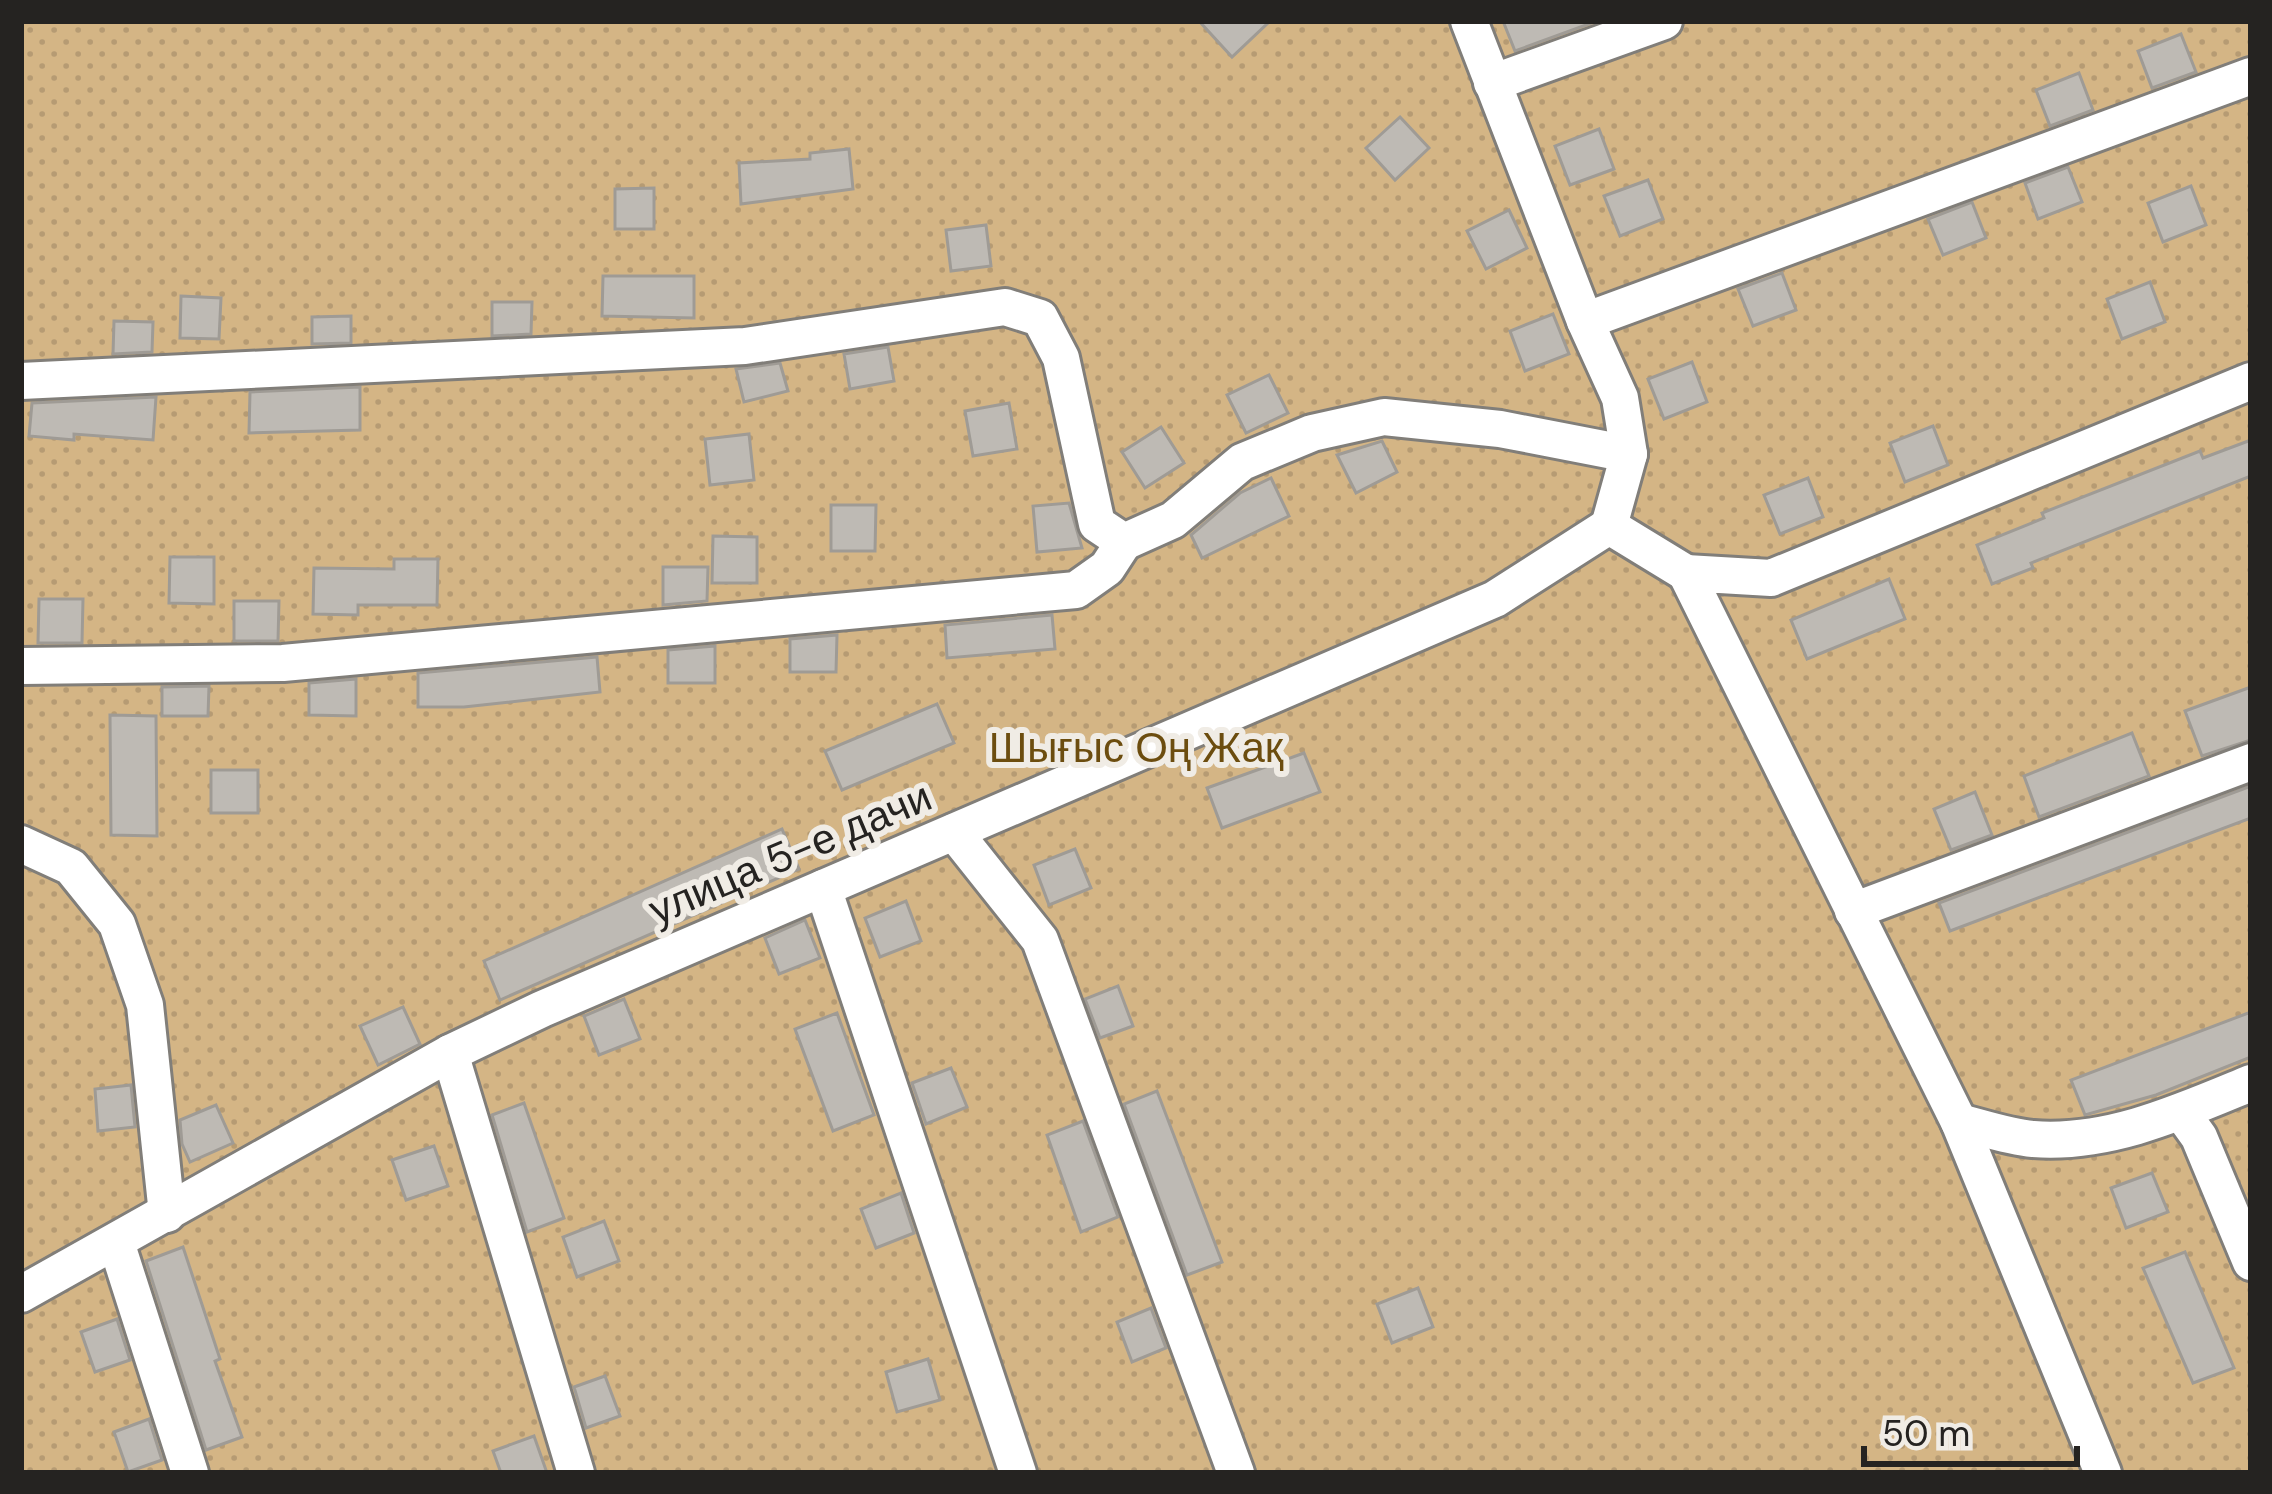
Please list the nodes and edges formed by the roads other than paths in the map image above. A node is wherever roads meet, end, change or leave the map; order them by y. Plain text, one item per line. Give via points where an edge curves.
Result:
1 (1469, 21) edge
2 (1664, 21) edge
3 (2251, 76) edge
4 (1492, 83) junction
5 (1586, 321) junction
6 (21, 381) edge
7 (2251, 381) edge
8 (1629, 454) junction
9 (1609, 526) junction
10 (1124, 542) junction
11 (1686, 573) junction
12 (21, 666) edge
13 (2251, 762) edge
14 (954, 832) junction
15 (21, 844) edge
16 (823, 888) junction
17 (1853, 911) junction
18 (450, 1053) junction
19 (2251, 1082) edge
20 (2181, 1112) junction
21 (1959, 1122) junction
22 (167, 1214) junction
23 (116, 1242) junction
24 (2251, 1262) edge
25 (21, 1294) edge
26 (190, 1473) edge
27 (576, 1473) edge
28 (1018, 1473) edge
29 (1236, 1473) edge
30 (2103, 1473) edge

1 - 4 street
2 - 4 street
3 - 5 street
4 - 5 street
5 - 8 street via 1620,398
6 - 10 street via 745,346 1005,307 1040,318 1061,358 1097,524
7 - 11 street via 1771,578
8 - 9 street
8 - 10 street via 1384,417 1312,433 1242,462 1173,520
9 - 11 street
9 - 14 street, улица 5-е дачи via 1495,599
10 - 12 street via 1107,568 1076,590 283,663
11 - 17 street
13 - 17 street
14 - 16 street, улица 5-е дачи
14 - 29 street via 1040,940
15 - 22 street via 71,867 117,924 145,1006
16 - 18 street, улица 5-е дачи
16 - 28 street
17 - 21 street
18 - 22 street, улица 5-е дачи
18 - 27 street
19 - 20 street
20 - 21 street via 2095,1138 2032,1139
20 - 24 street
21 - 30 street
22 - 23 street, улица 5-е дачи
23 - 25 street, улица 5-е дачи
23 - 26 street

